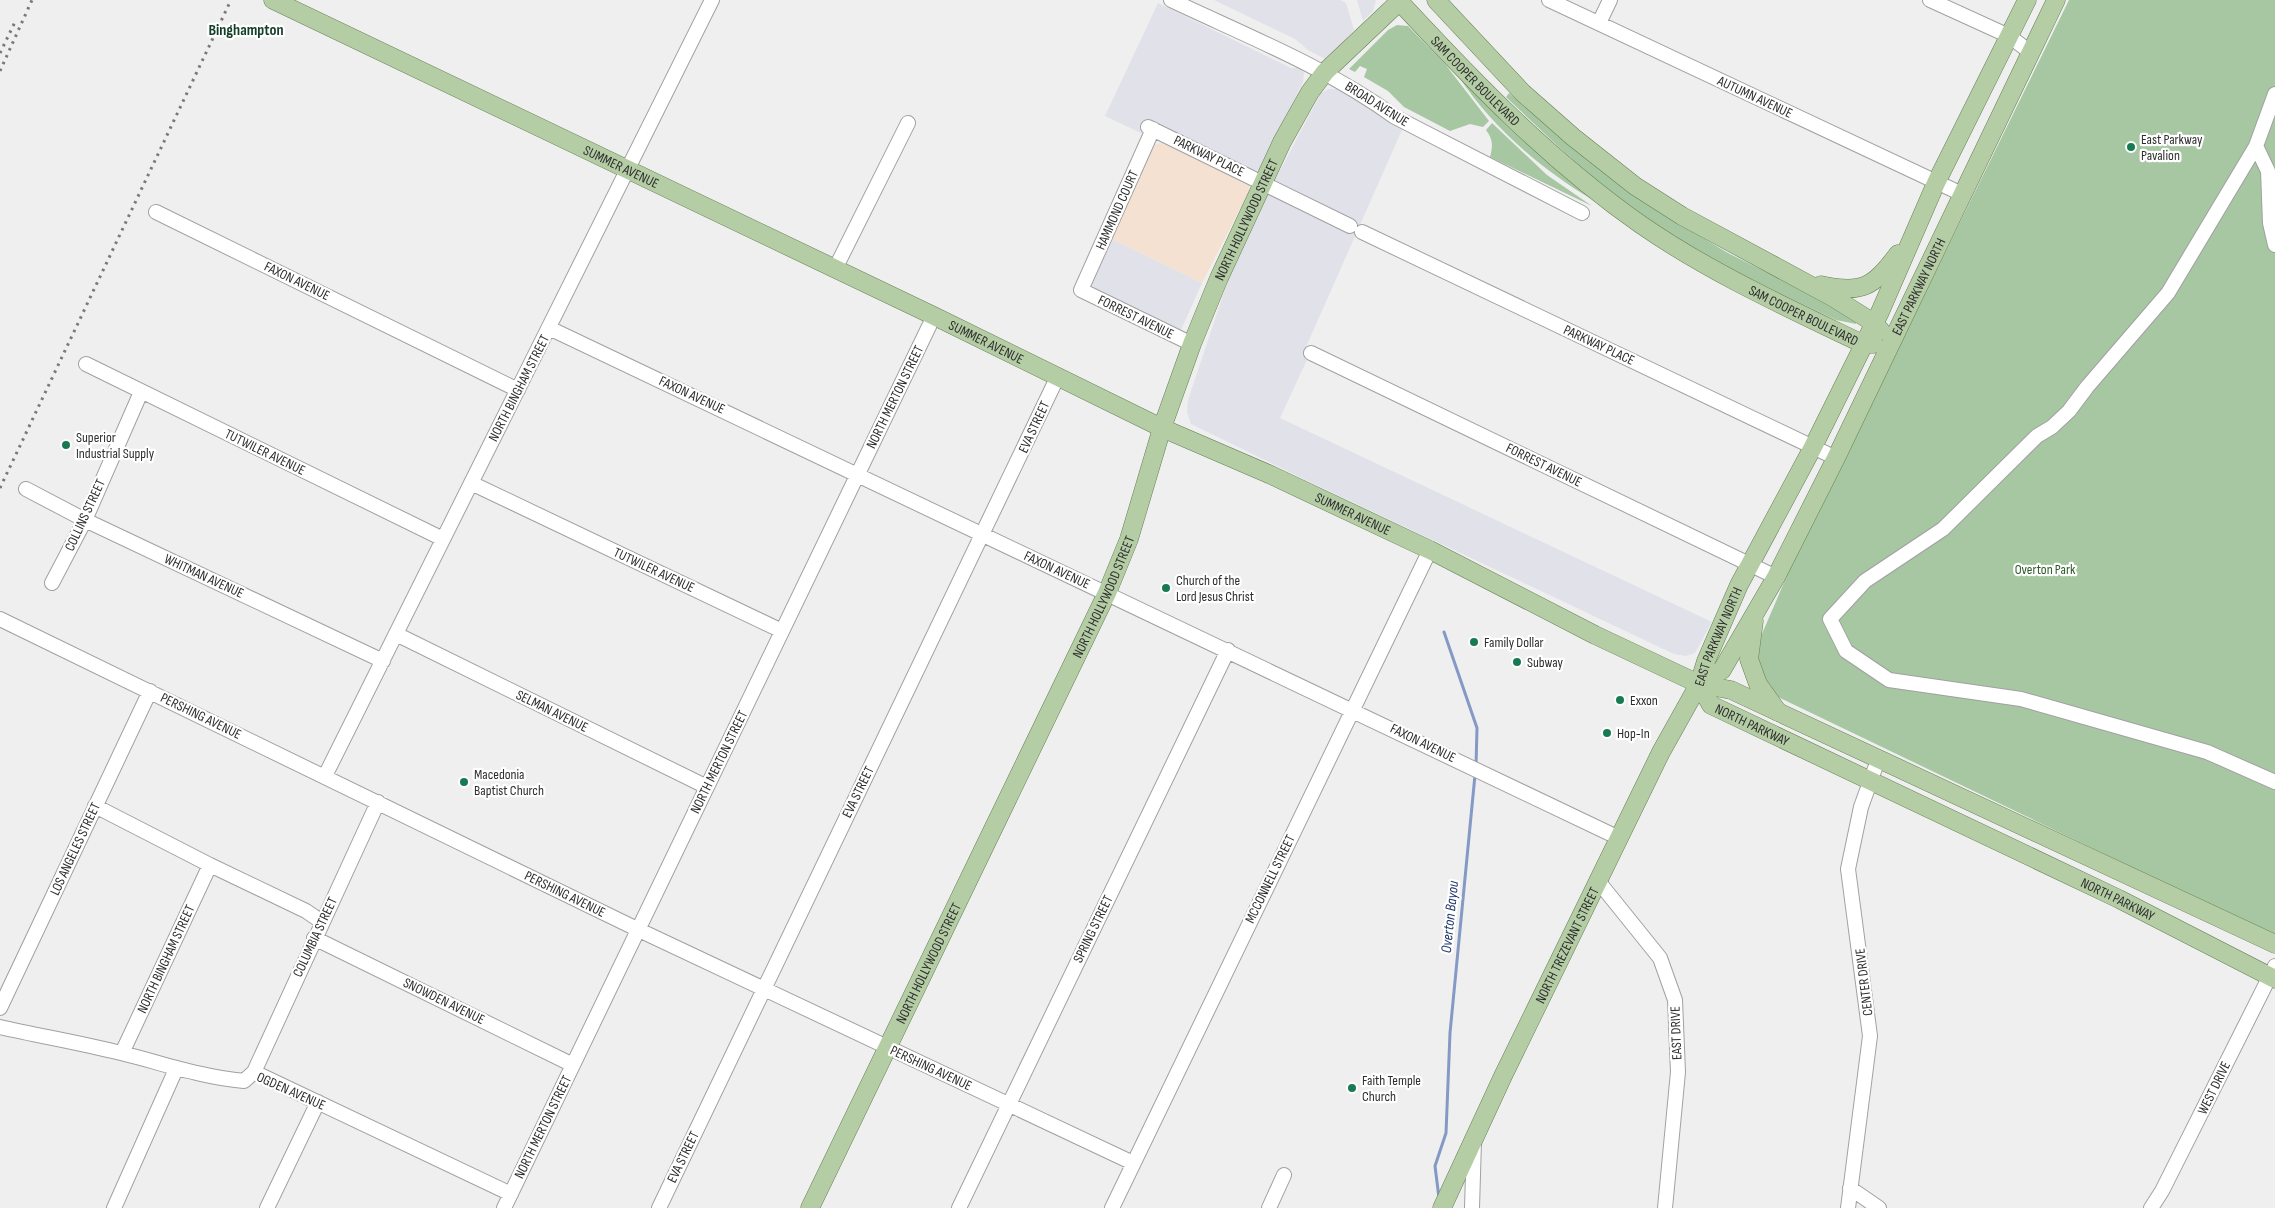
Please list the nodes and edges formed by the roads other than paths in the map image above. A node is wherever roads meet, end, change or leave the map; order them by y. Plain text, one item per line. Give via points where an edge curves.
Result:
1 (273, 0) edge
2 (712, 0) edge
3 (1171, 0) edge
4 (1400, 0) edge
5 (1436, 0) edge
6 (1549, 0) edge
7 (1610, 0) edge
8 (1930, 0) edge
9 (2027, 0) edge
10 (2056, 0) edge
11 (1599, 23) junction
12 (2008, 36) junction
13 (2030, 52) junction
14 (1325, 72) junction
15 (2275, 94) edge
16 (908, 123) dead end
17 (1151, 128) joint
18 (2256, 146) junction
19 (628, 170) junction
20 (1263, 182) junction
21 (1936, 183) junction
22 (1962, 194) junction
23 (156, 212) dead end
24 (1582, 213) dead end
25 (1913, 236) junction
26 (2275, 245) edge
27 (835, 269) junction
28 (1799, 280) junction
29 (1081, 290) joint
30 (934, 316) junction
31 (1874, 323) junction
32 (549, 328) junction
33 (1890, 343) junction
34 (1192, 344) junction
35 (1863, 344) junction
36 (1311, 353) dead end
37 (86, 364) dead end
38 (1058, 376) junction
39 (518, 390) junction
40 (141, 392) junction
41 (1162, 428) junction
42 (1813, 447) junction
43 (1836, 458) junction
44 (858, 474) junction
45 (471, 483) junction
46 (26, 489) dead end
47 (85, 520) junction
48 (982, 535) junction
49 (443, 539) junction
50 (1430, 550) junction
51 (1751, 564) junction
52 (1776, 577) junction
53 (52, 583) dead end
54 (1107, 593) junction
55 (1755, 614) junction
56 (0, 619) edge
57 (782, 631) junction
58 (396, 634) junction
59 (1228, 650) junction
60 (383, 661) junction
61 (1699, 684) junction
62 (150, 691) junction
63 (1352, 709) junction
64 (1778, 712) junction
65 (1878, 760) junction
66 (325, 776) junction
67 (1870, 780) junction
68 (2275, 782) edge
69 (707, 787) junction
70 (378, 802) junction
71 (95, 806) junction
72 (1619, 838) junction
73 (210, 865) junction
74 (1598, 881) junction
75 (322, 922) junction
76 (639, 930) junction
77 (314, 938) junction
78 (2275, 944) edge
79 (2273, 974) edge
80 (764, 989) junction
81 (0, 1008) edge
82 (0, 1027) edge
83 (888, 1047) junction
84 (122, 1053) junction
85 (573, 1065) junction
86 (176, 1069) junction
87 (254, 1072) junction
88 (318, 1102) junction
89 (1009, 1104) junction
90 (1474, 1140) junction
91 (1133, 1163) junction
92 (1284, 1176) dead end
93 (1850, 1188) junction
94 (511, 1194) junction
95 (1444, 1204) edge
96 (114, 1208) edge
97 (267, 1208) edge
98 (504, 1208) edge
99 (659, 1208) edge
100 (810, 1208) edge
101 (959, 1208) edge
102 (1112, 1208) edge
103 (1269, 1208) edge
104 (1472, 1208) edge
105 (1665, 1208) edge
106 (1848, 1208) edge
107 (1879, 1208) edge
108 (2151, 1208) edge

1 - 19 main road, SUMMER AVENUE
2 - 19 street, NORTH BINGHAM STREET
3 - 14 street, BROAD AVENUE
4 - 14 main road, NORTH HOLLYWOOD STREET
4 - 35 main road, SAM COOPER BOULEVARD via 1505,112 1571,171 1640,224 1696,260
5 - 28 main road, SAM COOPER BOULEVARD via 1523,93 1635,186 1682,216
6 - 11 street, AUTUMN AVENUE
7 - 11 street
8 - 12 street
9 - 12 main road, EAST PARKWAY NORTH
10 - 13 main road, EAST PARKWAY NORTH
11 - 21 street, AUTUMN AVENUE
12 - 13 street
12 - 21 main road, EAST PARKWAY NORTH
13 - 22 main road, EAST PARKWAY NORTH
14 - 20 main road, NORTH HOLLYWOOD STREET via 1310,92
14 - 24 street, BROAD AVENUE via 1395,117
15 - 18 street
16 - 27 street
17 - 20 street, PARKWAY PLACE
17 - 29 street, HAMMOND COURT
18 - 26 street via 2268,171 2270,223
18 - 68 street via 2168,293 2069,411 2037,436 1943,528 1865,581 1830,620 1846,651 1889,680 2021,699 2207,752
19 - 27 main road, SUMMER AVENUE
19 - 32 street, NORTH BINGHAM STREET
20 - 34 main road, NORTH HOLLYWOOD STREET
20 - 42 street, PARKWAY PLACE
21 - 22 street, AUTUMN AVENUE
21 - 25 main road, EAST PARKWAY NORTH
22 - 33 main road, EAST PARKWAY NORTH
23 - 39 street, FAXON AVENUE
25 - 28 main road via 1886,270 1860,288 1842,290
25 - 31 main road, EAST PARKWAY NORTH
27 - 30 main road, SUMMER AVENUE
28 - 31 main road, SAM COOPER BOULEVARD
29 - 34 street, FORREST AVENUE
30 - 38 main road, SUMMER AVENUE
30 - 44 street, NORTH MERTON STREET
31 - 33 main road, SAM COOPER BOULEVARD
31 - 35 main road, EAST PARKWAY NORTH
32 - 39 street, NORTH BINGHAM STREET
32 - 44 street, FAXON AVENUE
33 - 35 main road, SAM COOPER BOULEVARD
33 - 43 main road, EAST PARKWAY NORTH
34 - 41 main road, NORTH HOLLYWOOD STREET
35 - 42 main road, EAST PARKWAY NORTH
36 - 51 street, FORREST AVENUE
37 - 40 street, TUTWILER AVENUE
38 - 41 main road, SUMMER AVENUE
38 - 48 street, EVA STREET
39 - 45 street, NORTH BINGHAM STREET
40 - 47 street, COLLINS STREET
40 - 49 street, TUTWILER AVENUE
41 - 50 main road, SUMMER AVENUE
41 - 54 main road, NORTH HOLLYWOOD STREET via 1129,539
42 - 43 street, PARKWAY PLACE
42 - 51 main road, EAST PARKWAY NORTH
43 - 52 main road, EAST PARKWAY NORTH
44 - 48 street, FAXON AVENUE
44 - 57 street, NORTH MERTON STREET
45 - 49 street, NORTH BINGHAM STREET
45 - 57 street, TUTWILER AVENUE
46 - 47 street, WHITMAN AVENUE
47 - 53 street, COLLINS STREET
47 - 60 street, WHITMAN AVENUE
48 - 54 street, FAXON AVENUE
48 - 80 street, EVA STREET
49 - 58 street, NORTH BINGHAM STREET
50 - 61 main road, SUMMER AVENUE via 1595,635
50 - 63 street, MCCONNELL STREET
51 - 52 street, FORREST AVENUE
51 - 61 main road, EAST PARKWAY NORTH via 1738,586
52 - 55 main road, EAST PARKWAY NORTH
54 - 59 street, FAXON AVENUE
54 - 83 main road, NORTH HOLLYWOOD STREET
55 - 61 main road, EAST PARKWAY NORTH via 1722,670
55 - 64 main road via 1750,659 1758,684
56 - 62 street, PERSHING AVENUE
57 - 69 street, NORTH MERTON STREET
58 - 60 street, NORTH BINGHAM STREET
58 - 69 street, SELMAN AVENUE
59 - 63 street, FAXON AVENUE
59 - 89 street, SPRING STREET
60 - 66 street, NORTH BINGHAM STREET
61 - 64 main road, NORTH PARKWAY via 1731,690
61 - 67 main road, NORTH PARKWAY via 1711,705
61 - 72 main road, NORTH TREZEVANT STREET
62 - 66 street, PERSHING AVENUE
62 - 71 street, LOS ANGELES STREET
63 - 72 street, FAXON AVENUE
63 - 91 street, MCCONNELL STREET
64 - 65 main road, NORTH PARKWAY
65 - 67 street, CENTER DRIVE
65 - 78 main road, NORTH PARKWAY
66 - 70 street, PERSHING AVENUE
67 - 79 main road, NORTH PARKWAY
67 - 93 street, CENTER DRIVE via 1848,869 1870,1036
69 - 76 street, NORTH MERTON STREET
70 - 75 street, COLUMBIA STREET
70 - 76 street, PERSHING AVENUE
71 - 73 street
71 - 81 street, LOS ANGELES STREET
72 - 74 main road, NORTH TREZEVANT STREET
73 - 75 street via 306,911
73 - 84 street, NORTH BINGHAM STREET
74 - 90 main road, NORTH TREZEVANT STREET
74 - 105 street, EAST DRIVE via 1660,958 1675,1000 1678,1072
75 - 77 street, COLUMBIA STREET
76 - 80 street, PERSHING AVENUE
76 - 85 street, NORTH MERTON STREET
77 - 85 street, SNOWDEN AVENUE
77 - 87 street, COLUMBIA STREET
79 - 108 street, WEST DRIVE
80 - 83 street, PERSHING AVENUE
80 - 99 street, EVA STREET
82 - 84 street, OGDEN AVENUE
83 - 89 street, PERSHING AVENUE
83 - 100 main road, NORTH HOLLYWOOD STREET
84 - 86 street, OGDEN AVENUE
85 - 94 street, NORTH MERTON STREET
86 - 87 street, OGDEN AVENUE via 244,1080
86 - 96 street
87 - 88 street, OGDEN AVENUE
88 - 94 street, OGDEN AVENUE
88 - 97 street
89 - 91 street, PERSHING AVENUE
89 - 101 street, SPRING STREET
90 - 95 main road, NORTH TREZEVANT STREET
90 - 104 street
91 - 102 street, MCCONNELL STREET
92 - 103 street
93 - 106 street, CENTER DRIVE
93 - 107 street
94 - 98 street, NORTH MERTON STREET

